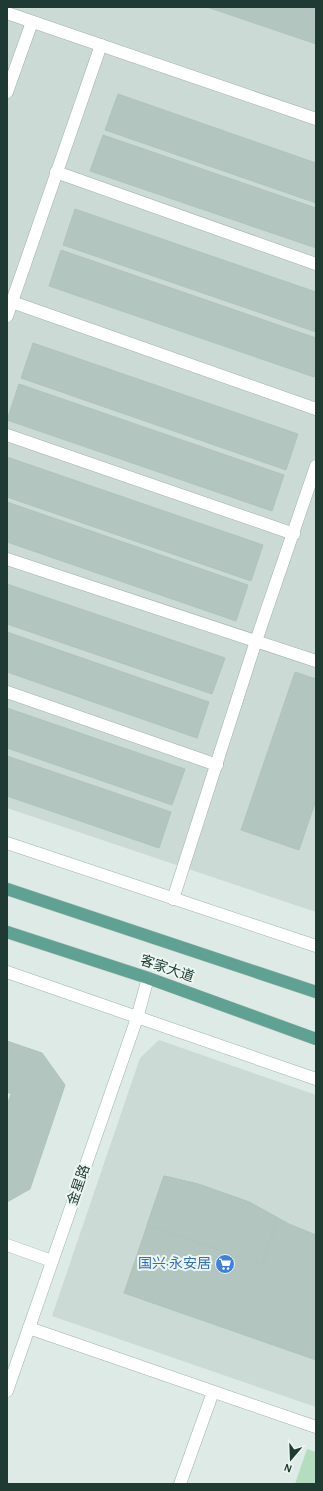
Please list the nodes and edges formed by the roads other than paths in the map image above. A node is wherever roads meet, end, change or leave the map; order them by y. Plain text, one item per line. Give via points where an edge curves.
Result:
1 (7, 13) edge
2 (32, 22) junction
3 (101, 45) junction
4 (7, 92) edge
5 (316, 119) edge
6 (56, 172) junction
7 (316, 264) edge
8 (12, 284) edge
9 (12, 302) junction
10 (7, 316) edge
11 (316, 409) edge
12 (7, 435) edge
13 (316, 466) edge
14 (294, 534) junction
15 (7, 559) edge
16 (256, 641) junction
17 (316, 662) edge
18 (7, 692) edge
19 (217, 765) junction
20 (7, 843) edge
21 (7, 888) edge
22 (173, 899) junction
23 (7, 932) edge
24 (316, 946) edge
25 (7, 972) edge
26 (148, 978) junction
27 (316, 992) edge
28 (138, 1018) junction
29 (316, 1039) edge
30 (316, 1079) edge
31 (7, 1245) edge
32 (52, 1261) junction
33 (29, 1328) junction
34 (7, 1390) edge
35 (213, 1392) junction
36 (316, 1427) edge
37 (180, 1484) edge

1 - 2 street
2 - 3 street
2 - 4 street
3 - 5 street
3 - 6 street
6 - 7 street
6 - 8 street
8 - 9 street
9 - 10 street
9 - 11 street
12 - 14 street
13 - 14 street
14 - 16 street
15 - 16 street
16 - 17 street
16 - 19 street
18 - 19 street
19 - 22 street
20 - 22 street
21 - 27 main road, 客家大道
22 - 24 street
23 - 26 main road, 客家大道
25 - 28 street
26 - 28 street, 金星路
26 - 29 main road, 客家大道
28 - 30 street
28 - 32 street, 金星路
31 - 32 street
32 - 33 street, 金星路
33 - 34 street, 金星路
33 - 35 street
35 - 36 street
35 - 37 street

